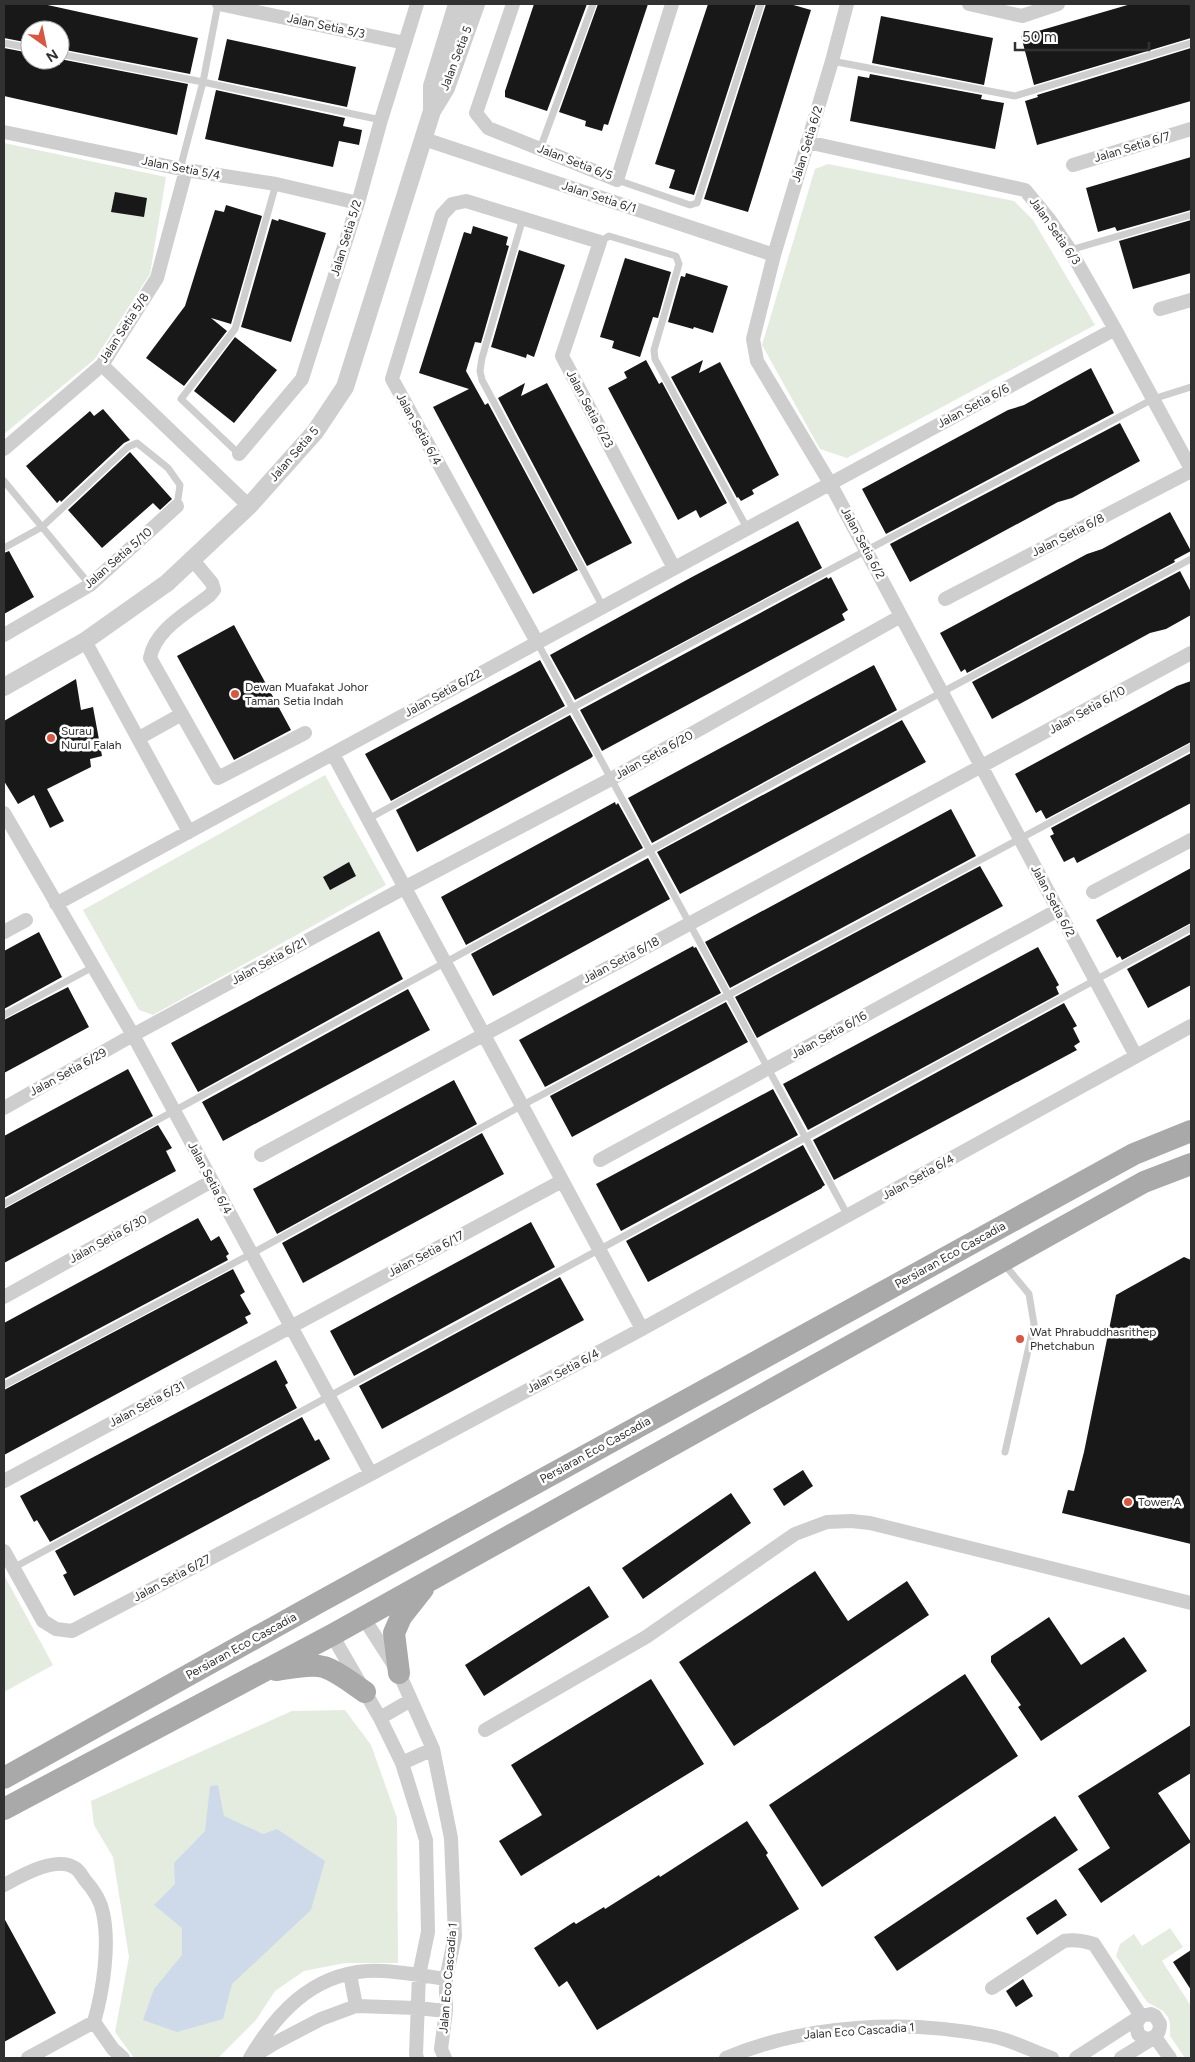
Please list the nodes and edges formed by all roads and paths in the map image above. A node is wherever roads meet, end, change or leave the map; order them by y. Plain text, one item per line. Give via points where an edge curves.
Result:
1 (218, 4) edge
2 (417, 4) edge
3 (457, 4) edge
4 (476, 4) edge
5 (513, 4) edge
6 (593, 4) edge
7 (672, 4) edge
8 (761, 4) edge
9 (847, 4) edge
10 (969, 4) edge
11 (1058, 4) edge
12 (4, 43) edge
13 (405, 43) junction
14 (1191, 43) edge
15 (20, 46) edge
16 (70, 56) edge
17 (832, 61) junction
18 (202, 82) junction
19 (432, 111) junction
20 (380, 120) junction
21 (1191, 129) edge
22 (4, 132) edge
23 (424, 139) junction
24 (807, 142) junction
25 (540, 150) junction
26 (1073, 165) dead end
27 (183, 169) junction
28 (616, 180) junction
29 (276, 184) junction
30 (358, 203) junction
31 (1191, 215) edge
32 (523, 218) junction
33 (600, 242) junction
34 (1070, 250) junction
35 (774, 255) junction
36 (1191, 300) edge
37 (1160, 309) dead end
38 (1115, 329) junction
39 (102, 365) junction
40 (1191, 387) edge
41 (1153, 399) junction
42 (4, 449) edge
43 (239, 454) joint
44 (1191, 470) edge
45 (4, 481) edge
46 (830, 483) junction
47 (177, 506) joint
48 (249, 506) junction
49 (42, 527) junction
50 (748, 528) junction
51 (4, 548) edge
52 (866, 550) junction
53 (192, 559) junction
54 (1191, 559) edge
55 (674, 568) junction
56 (90, 585) junction
57 (945, 599) dead end
58 (603, 607) junction
59 (901, 616) junction
60 (4, 635) edge
61 (85, 641) junction
62 (537, 642) junction
63 (1191, 653) edge
64 (4, 687) edge
65 (942, 692) junction
66 (573, 708) junction
67 (182, 714) junction
68 (305, 733) dead end
69 (139, 738) junction
70 (1191, 747) edge
71 (333, 754) junction
72 (982, 768) junction
73 (611, 779) junction
74 (4, 813) edge
75 (368, 819) junction
76 (8, 829) edge
77 (189, 832) junction
78 (1020, 839) junction
79 (1191, 840) edge
80 (650, 850) junction
81 (404, 888) junction
82 (1093, 892) dead end
83 (56, 904) junction
84 (1058, 910) junction
85 (26, 920) dead end
86 (690, 924) junction
87 (1191, 928) edge
88 (4, 932) edge
89 (444, 962) junction
90 (93, 967) junction
91 (1095, 980) junction
92 (728, 995) junction
93 (4, 1015) edge
94 (1191, 1026) edge
95 (482, 1033) junction
96 (133, 1035) junction
97 (1136, 1056) junction
98 (768, 1068) junction
99 (521, 1106) junction
100 (4, 1108) edge
101 (174, 1111) junction
102 (1191, 1131) edge
103 (806, 1137) junction
104 (261, 1155) dead end
105 (600, 1160) dead end
106 (1191, 1164) edge
107 (212, 1181) junction
108 (562, 1181) junction
109 (4, 1204) edge
110 (848, 1216) junction
111 (599, 1250) junction
112 (251, 1254) junction
113 (1002, 1261) junction
114 (4, 1298) edge
115 (290, 1327) junction
116 (642, 1329) junction
117 (4, 1385) edge
118 (328, 1397) junction
119 (1005, 1452) dead end
120 (371, 1474) junction
121 (4, 1481) edge
122 (4, 1551) edge
123 (391, 1562) junction
124 (13, 1568) junction
125 (433, 1579) junction
126 (1191, 1603) edge
127 (353, 1615) junction
128 (286, 1620) junction
129 (332, 1635) junction
130 (263, 1671) junction
131 (398, 1673) junction
132 (366, 1692) junction
133 (411, 1700) junction
134 (380, 1718) junction
135 (485, 1730) dead end
136 (434, 1749) junction
137 (402, 1763) junction
138 (4, 1778) edge
139 (4, 1809) edge
140 (4, 1885) edge
141 (350, 1974) junction
142 (419, 1975) junction
143 (446, 1979) junction
144 (992, 1988) dead end
145 (356, 2006) junction
146 (417, 2008) junction
147 (446, 2011) junction
148 (1141, 2016) junction
149 (94, 2022) junction
150 (1155, 2037) junction
151 (28, 2058) edge
152 (122, 2058) edge
153 (250, 2058) edge
154 (417, 2058) edge
155 (445, 2058) edge
156 (726, 2058) edge
157 (1052, 2058) edge
158 (1076, 2058) edge
159 (1121, 2058) edge
160 (1170, 2058) edge

1 - 13 street, Jalan Setia 5/3
1 - 18 lane
2 - 13 street, Jalan Setia 5/2
3 - 19 street, Jalan Setia 5 via 432,86
4 - 19 street, Jalan Setia 5 via 446,88
5 - 25 street, Jalan Setia 6/5 via 476,113 488,128
6 - 25 lane
7 - 28 street, Jalan Setia 6/5
8 - 28 lane via 697,203 690,205
9 - 17 street, Jalan Setia 6/2
10 - 11 street via 1022,16
12 - 15 lane
13 - 20 street, Jalan Setia 5/2
14 - 17 lane via 1015,96
16 - 18 lane
17 - 24 street, Jalan Setia 6/2
18 - 20 lane
18 - 27 lane
19 - 23 street, Jalan Setia 5
20 - 30 street, Jalan Setia 5/2
21 - 26 street, Jalan Setia 6/7
22 - 27 street, Jalan Setia 5/4
23 - 35 street, Jalan Setia 6/1
23 - 48 street, Jalan Setia 5 via 345,387 314,432
24 - 34 street, Jalan Setia 6/3 via 1025,190
24 - 35 street, Jalan Setia 6/2
25 - 28 street, Jalan Setia 6/5
27 - 29 street, Jalan Setia 5/4
27 - 39 street, Jalan Setia 5/8 via 157,278
29 - 30 street, Jalan Setia 5/4
29 - 43 lane via 235,329 181,400
30 - 43 street, Jalan Setia 5/2 via 302,379
31 - 34 lane
32 - 33 street
32 - 58 lane via 480,371
32 - 62 street, Jalan Setia 6/4 via 466,201 452,204 442,215 392,379
33 - 50 lane via 609,236 676,256 679,264 654,350 655,359
33 - 55 street, Jalan Setia 6/23 via 562,356
34 - 38 street, Jalan Setia 6/3
35 - 46 street, Jalan Setia 6/2 via 753,339 757,361
36 - 37 street
38 - 41 street, Jalan Setia 6/3
38 - 46 street, Jalan Setia 6/6
39 - 42 street, Jalan Setia 5/8
39 - 48 street
40 - 41 lane
41 - 44 street, Jalan Setia 6/3
41 - 52 lane
44 - 57 street, Jalan Setia 6/8
45 - 49 lane
46 - 50 street, Jalan Setia 6/22
46 - 52 street, Jalan Setia 6/2
47 - 49 lane via 180,485 168,468 137,442
47 - 56 street, Jalan Setia 5/10
48 - 53 street, Jalan Setia 5
49 - 51 lane
49 - 56 lane
50 - 55 street, Jalan Setia 6/22
52 - 59 street, Jalan Setia 6/2
52 - 66 lane
53 - 61 street, Jalan Setia 5 via 167,583
53 - 67 street via 214,590 164,631 152,646 150,658
54 - 65 lane
55 - 58 street, Jalan Setia 6/22
56 - 60 street, Jalan Setia 5/10
58 - 62 street, Jalan Setia 6/22
59 - 65 street, Jalan Setia 6/2
59 - 73 street, Jalan Setia 6/20
61 - 64 street, Jalan Setia 5
61 - 69 street
62 - 66 lane
62 - 71 street, Jalan Setia 6/22
63 - 72 street, Jalan Setia 6/10
65 - 72 street, Jalan Setia 6/2
65 - 80 lane
66 - 73 lane
66 - 75 lane
67 - 68 street via 218,778
67 - 69 street
69 - 77 street
70 - 78 lane
71 - 75 street
71 - 77 street, Jalan Setia 6/22
72 - 78 street, Jalan Setia 6/2
72 - 86 street, Jalan Setia 6/18
73 - 80 lane
73 - 81 street, Jalan Setia 6/20
74 - 76 street
75 - 81 street
76 - 83 street
77 - 83 street, Jalan Setia 6/22
78 - 84 street, Jalan Setia 6/2
78 - 92 lane
79 - 82 street
80 - 86 lane
80 - 89 lane
81 - 89 street
81 - 96 street, Jalan Setia 6/21
83 - 90 street, Jalan Setia 6/4
84 - 91 street, Jalan Setia 6/2
84 - 98 street, Jalan Setia 6/16
85 - 88 street
86 - 92 lane
86 - 95 street, Jalan Setia 6/18
87 - 91 lane
89 - 95 street
89 - 101 lane
90 - 93 lane
90 - 96 street, Jalan Setia 6/4
91 - 97 street, Jalan Setia 6/2
91 - 103 lane
92 - 98 lane
92 - 99 lane
94 - 97 street, Jalan Setia 6/4
95 - 99 street
95 - 104 street, Jalan Setia 6/18
96 - 100 street, Jalan Setia 6/29
96 - 101 street, Jalan Setia 6/4
97 - 110 street, Jalan Setia 6/4
98 - 103 lane
98 - 105 street, Jalan Setia 6/16
99 - 108 street
99 - 112 lane
101 - 107 street, Jalan Setia 6/4
101 - 109 lane
102 - 123 main road, Persiaran Eco Cascadia via 1134,1154
103 - 110 lane
103 - 111 lane
106 - 113 main road via 1144,1182
107 - 112 street, Jalan Setia 6/4
107 - 114 street, Jalan Setia 6/30
108 - 111 street
108 - 115 street, Jalan Setia 6/17
110 - 116 street, Jalan Setia 6/4
111 - 116 street
111 - 118 lane
112 - 115 street, Jalan Setia 6/4
112 - 117 lane
113 - 119 lane via 1029,1294 1034,1324
113 - 125 main road
115 - 118 street, Jalan Setia 6/4
115 - 121 street, Jalan Setia 6/31
116 - 120 street, Jalan Setia 6/4
118 - 120 street, Jalan Setia 6/4
118 - 124 lane
120 - 124 street, Jalan Setia 6/27 via 72,1631 56,1629 43,1621
122 - 124 street, Jalan Setia 6/27
123 - 127 main road via 366,1580
123 - 128 main road, Persiaran Eco Cascadia
125 - 127 main road
125 - 131 main road via 401,1617 394,1633
126 - 135 street via 870,1523 827,1522 795,1534 646,1637
127 - 128 main road via 315,1612
127 - 129 main road
127 - 131 street, Jalan Eco Cascadia 1
128 - 138 main road, Persiaran Eco Cascadia
129 - 130 main road
129 - 132 street, Jalan Eco Cascadia 1
130 - 132 main road via 324,1667
130 - 139 main road
131 - 133 street, Jalan Eco Cascadia 1
132 - 134 street, Jalan Eco Cascadia 1
133 - 134 street
133 - 136 street, Jalan Eco Cascadia 1
134 - 137 street, Jalan Eco Cascadia 1
136 - 137 street
136 - 143 street, Jalan Eco Cascadia 1 via 451,1838 455,1936
137 - 142 street, Jalan Eco Cascadia 1 via 426,1840 428,1932
140 - 149 street via 34,1868 58,1864 75,1868 92,1887 103,1911 105,1959 101,1997
141 - 142 street via 367,1971
141 - 145 street
141 - 153 street via 317,1985 298,1998 266,2032
142 - 143 street
142 - 146 street, Jalan Eco Cascadia 1
143 - 147 street, Jalan Eco Cascadia 1
144 - 148 street via 1064,1942 1085,1941 1094,1944
145 - 146 street
145 - 153 street via 321,2019
146 - 147 street
146 - 154 street, Jalan Eco Cascadia 1
147 - 155 street, Jalan Eco Cascadia 1 via 441,2049
148 - 150 street via 1150,2014 1158,2020 1160,2029
148 - 158 street
149 - 151 street
149 - 152 street
150 - 159 street
150 - 160 street
156 - 157 street, Jalan Eco Cascadia 1 via 790,2036 908,2026 993,2036

